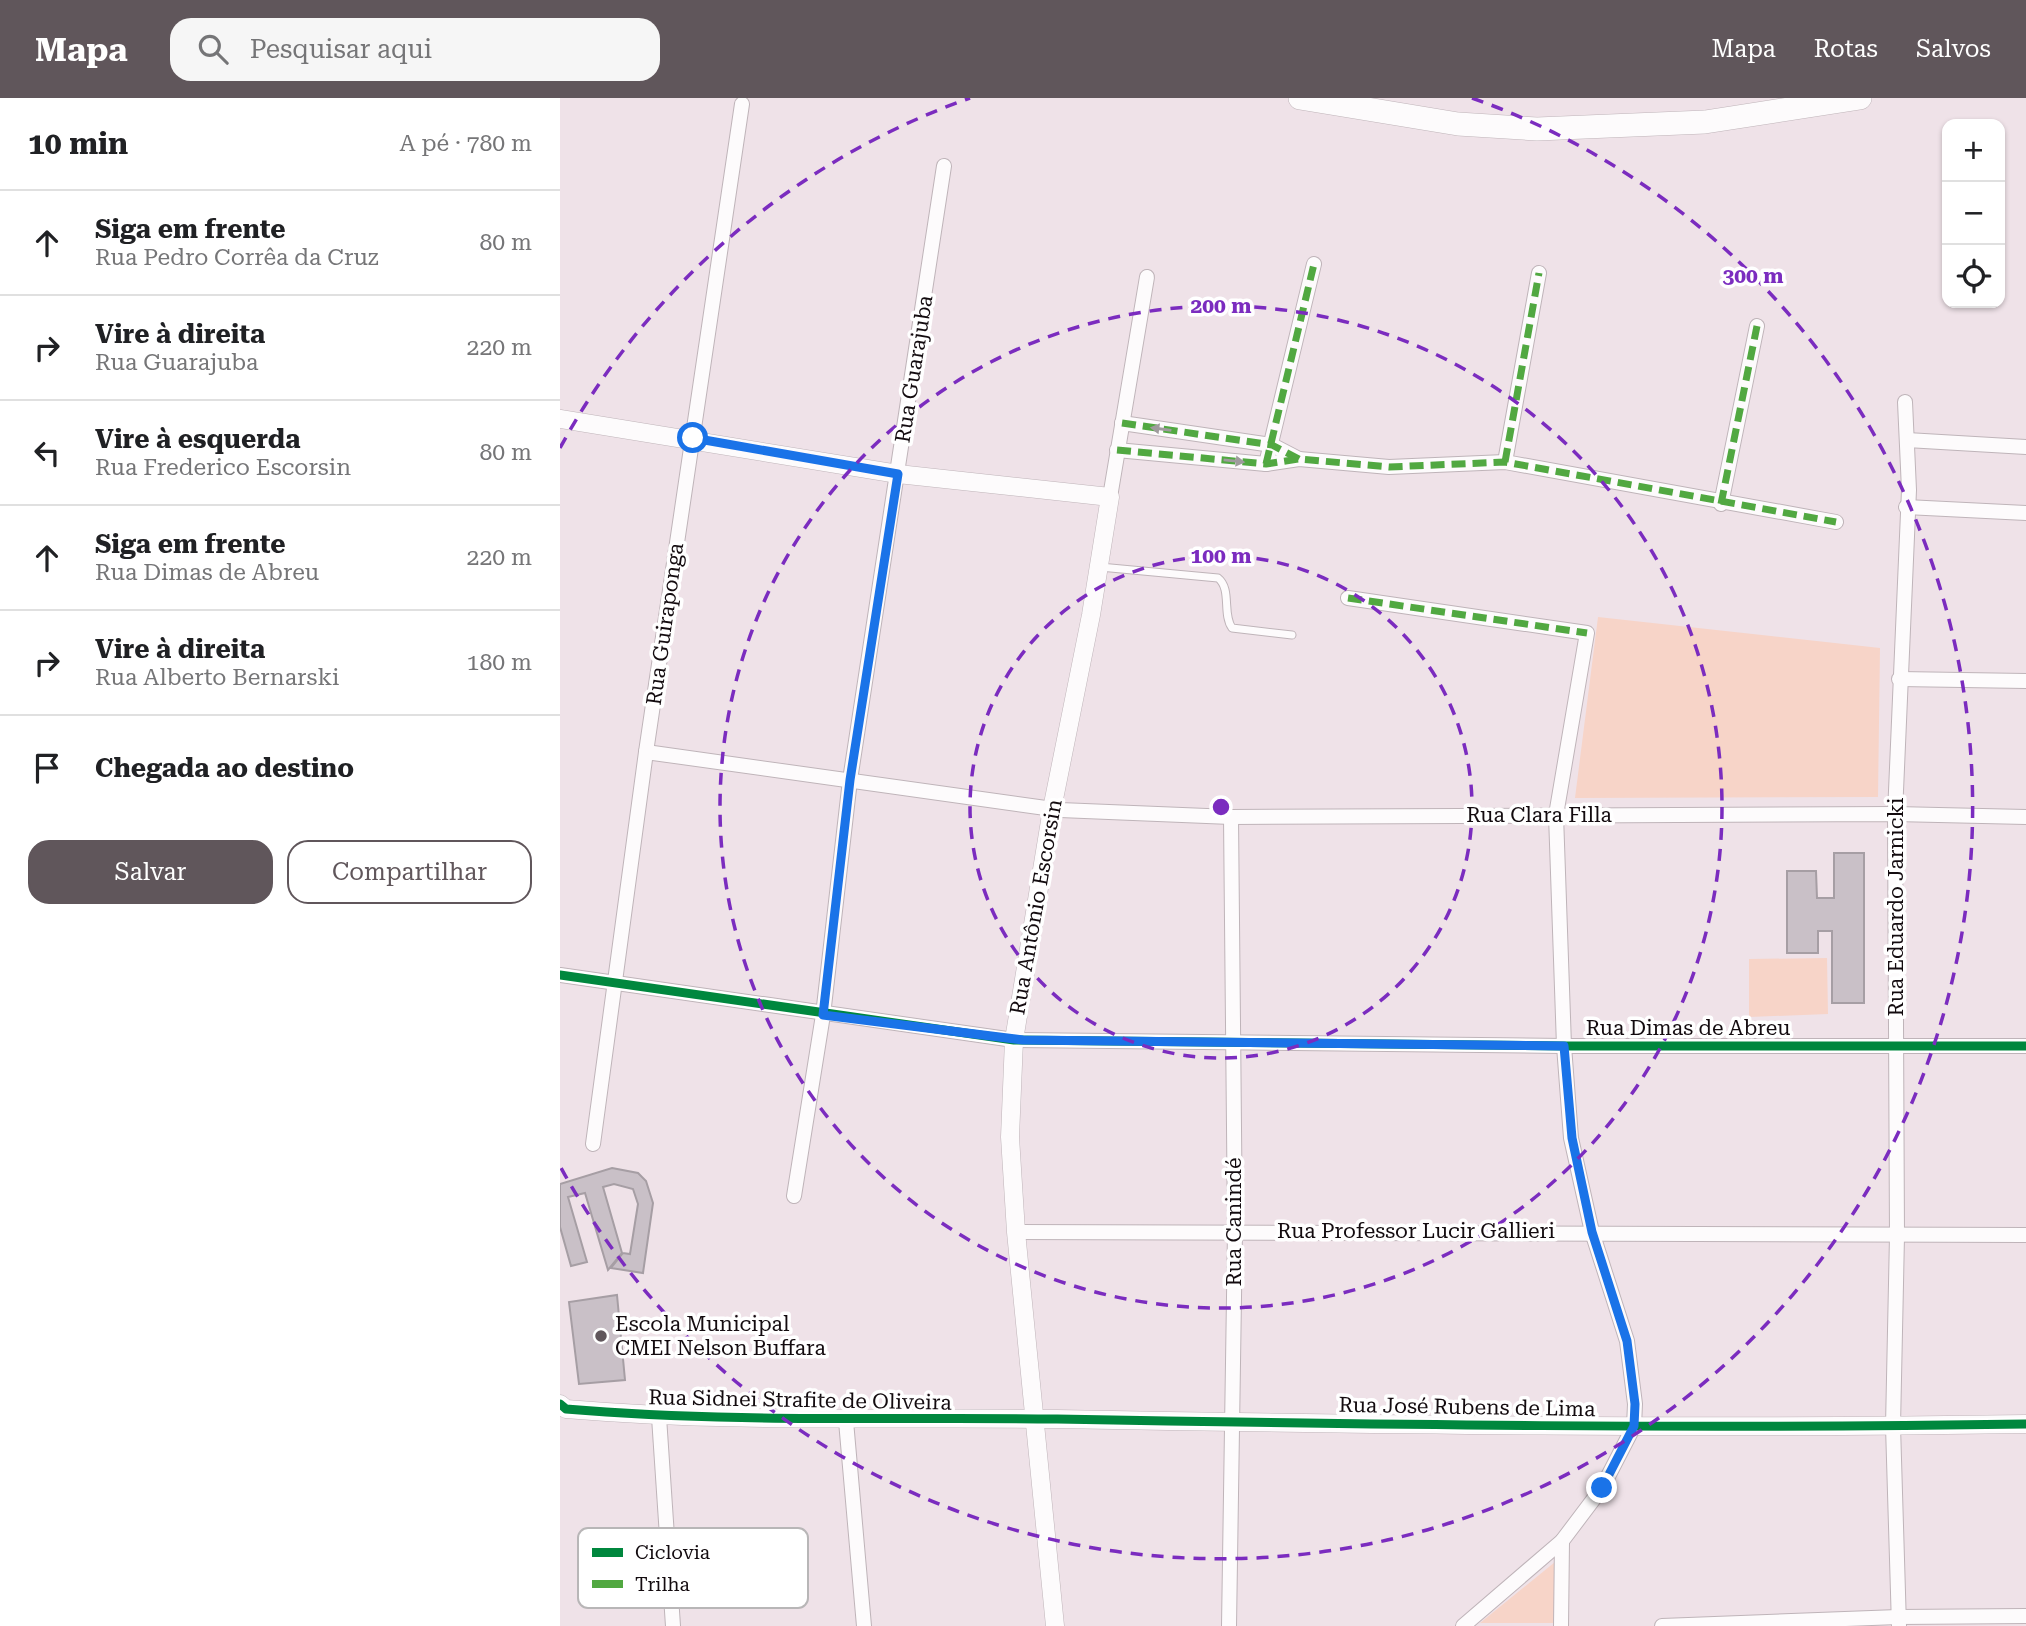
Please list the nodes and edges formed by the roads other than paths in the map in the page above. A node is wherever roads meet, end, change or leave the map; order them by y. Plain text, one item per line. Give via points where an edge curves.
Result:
1 (1300, 98) edge
2 (1860, 98) edge
3 (742, 104) dead end
4 (944, 166) dead end
5 (1314, 264) dead end
6 (1539, 273) dead end
7 (1147, 277) dead end
8 (1757, 326) dead end
9 (1905, 402) dead end
10 (560, 419) edge
11 (1122, 423) junction
12 (1192, 434) junction
13 (693, 438) junction
14 (1907, 440) junction
15 (1272, 445) junction
16 (2026, 447) edge
17 (1117, 450) junction
18 (1188, 457) junction
19 (1298, 459) junction
20 (1505, 462) junction
21 (1266, 464) junction
22 (898, 474) junction
23 (1110, 497) junction
24 (1721, 504) junction
25 (1906, 508) junction
26 (2026, 513) edge
27 (1836, 522) dead end
28 (1099, 566) junction
29 (1348, 598) dead end
30 (1292, 635) dead end
31 (1899, 679) junction
32 (2026, 681) edge
33 (646, 752) junction
34 (850, 780) junction
35 (1052, 809) junction
36 (1895, 814) junction
37 (1556, 815) junction
38 (1231, 817) junction
39 (2026, 817) edge
40 (560, 975) edge
41 (614, 984) junction
42 (823, 1015) junction
43 (1014, 1040) junction
44 (1233, 1043) junction
45 (1564, 1046) junction
46 (1895, 1046) junction
47 (2026, 1046) edge
48 (593, 1144) dead end
49 (794, 1196) dead end
50 (1235, 1231) junction
51 (1016, 1232) junction
52 (1592, 1232) junction
53 (2026, 1235) edge
54 (1897, 1236) junction
55 (563, 1407) edge
56 (659, 1417) junction
57 (1034, 1419) junction
58 (846, 1421) junction
59 (1233, 1422) junction
60 (2026, 1424) edge
61 (1634, 1426) junction
62 (1893, 1426) junction
63 (666, 1528) edge
64 (1562, 1541) junction
65 (672, 1608) edge
66 (2026, 1616) edge
67 (1898, 1621) edge
68 (673, 1626) edge
69 (864, 1626) edge
70 (1055, 1626) edge
71 (1229, 1626) edge
72 (1462, 1626) edge
73 (1561, 1626) edge
74 (1662, 1626) edge

1 - 2 highway via 1446,123 1537,129 1705,122
3 - 13 street, Rua Guiraponga
4 - 22 street, Rua Guarajuba
5 - 15 street
6 - 20 street
7 - 11 street, Rua Antônio Escorsin
8 - 24 street
9 - 14 street, Rua Eduardo Jarnicki
10 - 13 street
12 -> 11 street
11 - 17 street, Rua Antônio Escorsin
12 - 15 street
12 - 18 street
13 - 22 street
13 - 33 street, Rua Guiraponga
14 - 16 street
14 - 25 street, Rua Eduardo Jarnicki
15 - 19 street
15 - 21 street
17 - 18 street
17 - 23 street, Rua Antônio Escorsin
18 -> 21 street
19 - 20 street via 1389,467
19 - 21 street
20 - 24 street
22 - 23 street
22 - 34 street, Rua Guarajuba
23 - 28 street, Rua Antônio Escorsin
24 - 27 street
25 - 26 street
25 - 31 street, Rua Eduardo Jarnicki
28 - 30 lane via 1218,578 1224,584 1232,628
28 - 35 street, Rua Antônio Escorsin
29 - 37 street via 1587,633
31 - 32 street
31 - 36 street, Rua Eduardo Jarnicki
33 - 34 street, Rua Clara Filla
33 - 41 street, Rua Guiraponga
34 - 35 street, Rua Clara Filla
34 - 42 street, Rua Guarajuba
35 - 38 street, Rua Clara Filla
35 - 43 street, Rua Antônio Escorsin
36 - 37 street, Rua Clara Filla
36 - 39 street, Rua Clara Filla
36 - 46 street, Rua Eduardo Jarnicki
37 - 38 street, Rua Clara Filla
37 - 45 street
38 - 44 street, Rua Canindé
40 - 41 street, Rua Dimas de Abreu
41 - 42 street, Rua Dimas de Abreu
41 - 48 street, Rua Guiraponga
42 - 43 street, Rua Dimas de Abreu
42 - 49 street, Rua Guarajuba
43 - 44 street, Rua Dimas de Abreu
43 - 51 street, Rua Antônio Escorsin via 1010,1137
44 - 45 street, Rua Dimas de Abreu
44 - 50 street, Rua Canindé
45 - 46 street, Rua Dimas de Abreu
45 - 52 street via 1572,1138
46 - 47 street, Rua Dimas de Abreu
46 - 54 street, Rua Eduardo Jarnicki
50 - 51 street, Rua Professor Lucir Gallieri
50 - 52 street, Rua Professor Lucir Gallieri
50 - 59 street, Rua Canindé
51 - 57 street, Rua Antônio Escorsin
52 - 54 street, Rua Professor Lucir Gallieri
52 - 61 street via 1627,1341
53 - 54 street, Rua Professor Lucir Gallieri
54 - 62 street, Rua Eduardo Jarnicki
55 - 56 street, Rua Sidnei Strafite de Oliveira
56 - 58 street, Rua Sidnei Strafite de Oliveira
56 - 63 street
57 - 58 street, Rua Sidnei Strafite de Oliveira
57 - 59 street, Rua José Rubens de Lima
57 - 70 street, Rua Antônio Escorsin
58 - 69 street
59 - 61 street, Rua José Rubens de Lima
59 - 71 street, Rua Canindé
60 - 62 street, Rua José Rubens de Lima
61 - 62 street, Rua José Rubens de Lima
61 - 64 street via 1602,1488
62 - 67 street, Rua Eduardo Jarnicki
64 - 72 street
64 - 73 street
65 - 68 street
66 - 67 street
67 - 74 street

